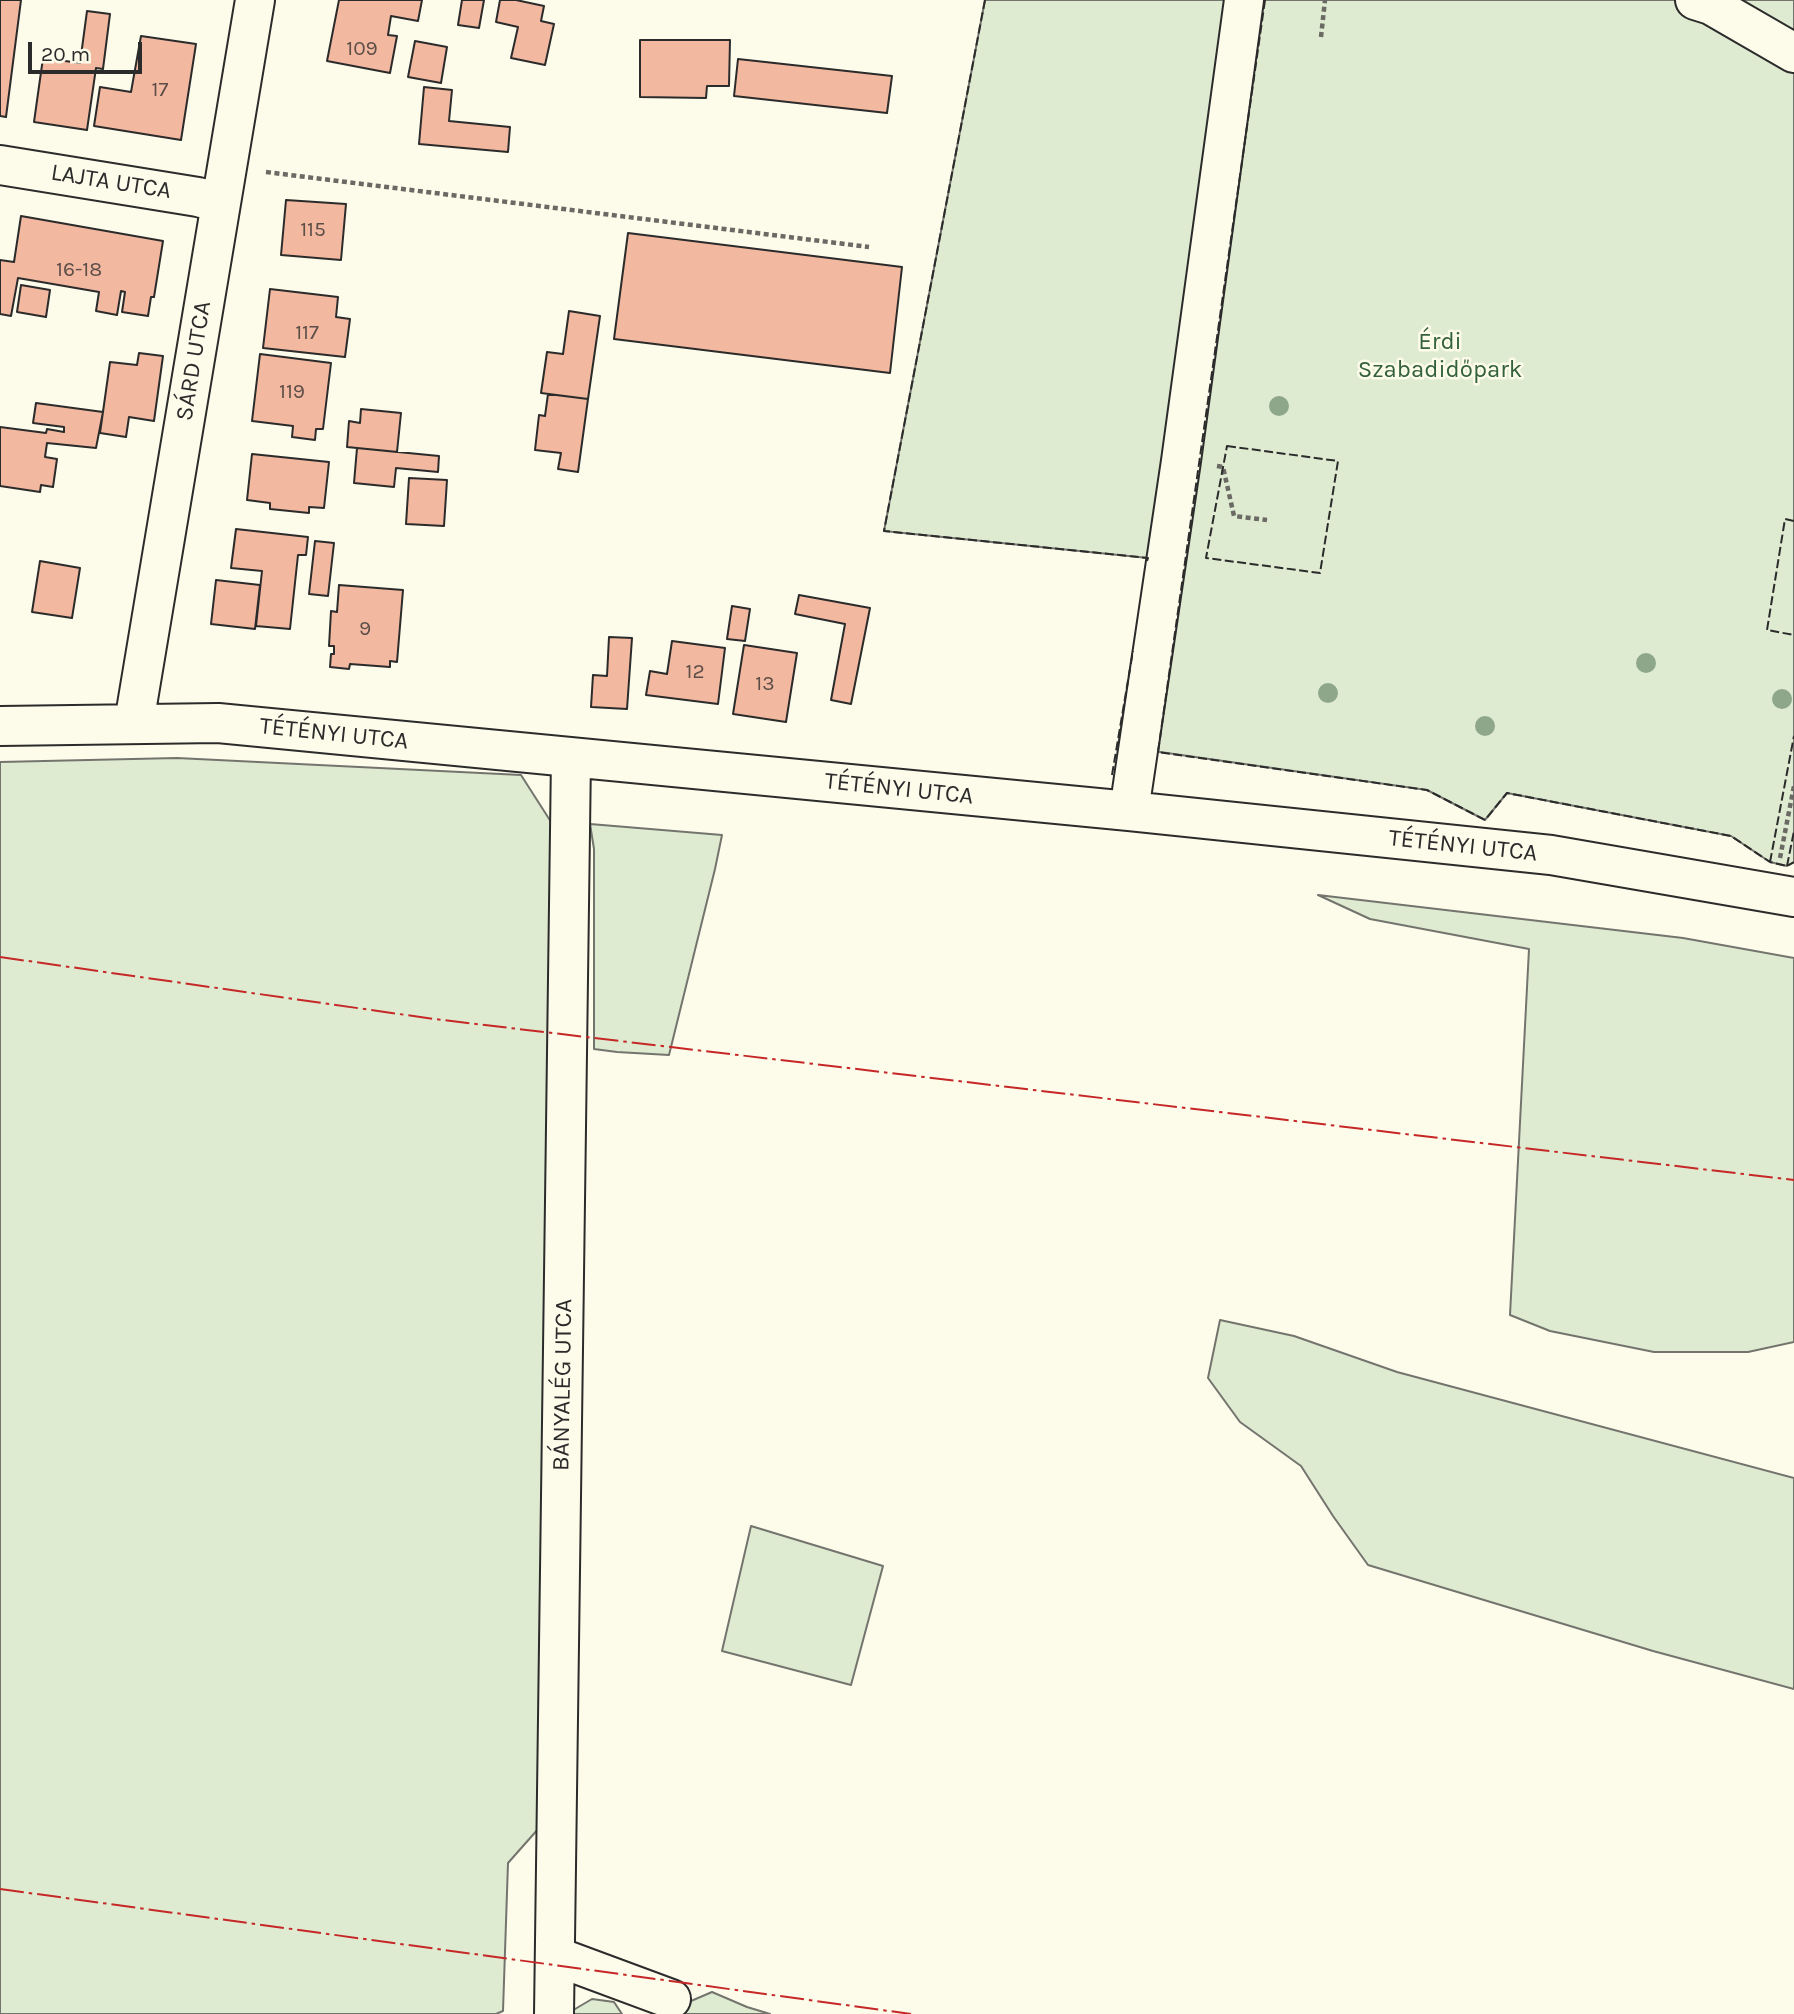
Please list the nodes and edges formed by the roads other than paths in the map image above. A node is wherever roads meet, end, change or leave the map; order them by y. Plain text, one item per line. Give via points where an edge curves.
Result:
1 (254, 0) edge
2 (1244, 0) edge
3 (1695, 0) edge
4 (1794, 53) edge
5 (0, 165) edge
6 (224, 185) junction
7 (134, 723) junction
8 (0, 726) edge
9 (571, 757) junction
10 (1129, 811) junction
11 (1784, 895) edge
12 (555, 1956) junction
13 (657, 2002) edge
14 (554, 2014) edge

1 - 6 street, SÁRD UTCA
2 - 10 street
3 - 4 street
5 - 6 street, LAJTA UTCA via 198,197
6 - 7 street, SÁRD UTCA
7 - 8 street, TÉTÉNYI UTCA
7 - 9 street, TÉTÉNYI UTCA via 218,723
9 - 10 street, TÉTÉNYI UTCA
9 - 12 street, BÁNYALÉG UTCA
10 - 11 street, TÉTÉNYI UTCA via 1551,855
12 - 13 street
12 - 14 street, BÁNYALÉG UTCA

